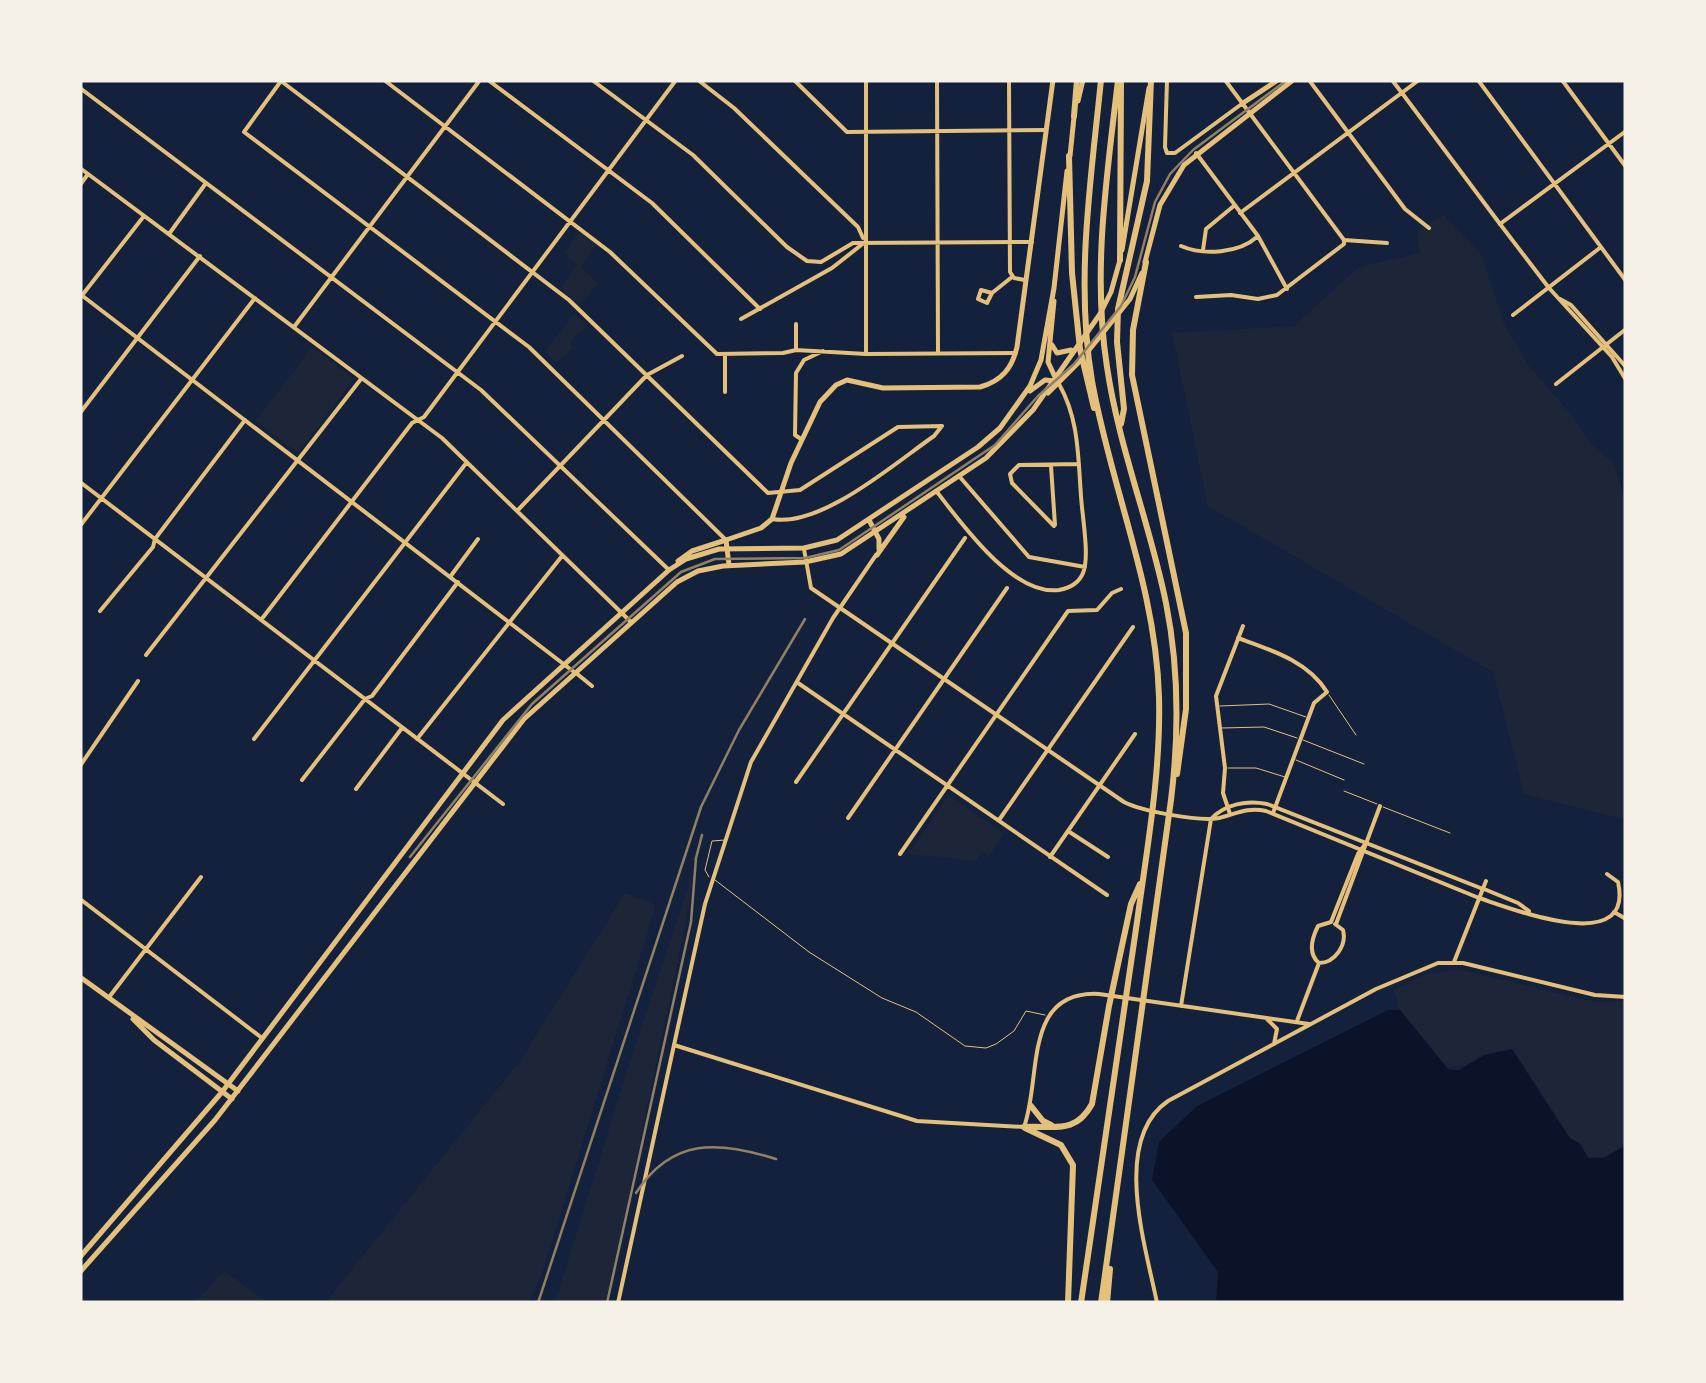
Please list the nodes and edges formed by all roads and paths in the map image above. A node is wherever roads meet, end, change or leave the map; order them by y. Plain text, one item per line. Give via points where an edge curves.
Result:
1 (384, 80) edge
2 (402, 80) edge
3 (480, 80) edge
4 (488, 80) edge
5 (592, 80) edge
6 (676, 80) edge
7 (698, 80) edge
8 (794, 80) edge
9 (866, 80) edge
10 (937, 80) edge
11 (1010, 80) edge
12 (1052, 80) edge
13 (1080, 80) edge
14 (1101, 80) edge
15 (1119, 80) edge
16 (1150, 80) edge
17 (1168, 80) edge
18 (1225, 80) edge
19 (1278, 80) edge
20 (1293, 80) edge
21 (1309, 80) edge
22 (1392, 80) edge
23 (1419, 80) edge
24 (1478, 80) edge
25 (1562, 80) edge
26 (281, 81) edge
27 (80, 88) edge
28 (396, 89) junction
29 (1402, 93) junction
30 (1243, 103) junction
31 (1250, 112) junction
32 (1074, 116) joint
33 (645, 120) junction
34 (445, 126) junction
35 (1009, 130) junction
36 (1046, 130) junction
37 (1626, 130) edge
38 (938, 131) junction
39 (866, 132) junction
40 (1348, 133) junction
41 (1609, 143) junction
42 (1196, 153) junction
43 (1070, 156) junction
44 (1626, 166) edge
45 (80, 168) edge
46 (608, 170) junction
47 (1294, 173) junction
48 (88, 174) junction
49 (407, 177) junction
50 (1553, 182) junction
51 (206, 183) junction
52 (80, 185) edge
53 (1235, 205) junction
54 (1240, 213) junction
55 (144, 216) junction
56 (570, 221) junction
57 (1500, 224) junction
58 (369, 227) junction
59 (1429, 228) dead end
60 (169, 234) junction
61 (1258, 236) junction
62 (1344, 240) junction
63 (865, 242) junction
64 (938, 242) junction
65 (1010, 242) junction
66 (1032, 242) junction
67 (1387, 243) dead end
68 (1181, 246) dead end
69 (1602, 248) junction
70 (1203, 250) junction
71 (200, 256) junction
72 (1120, 260) junction
73 (1146, 262) junction
74 (532, 270) junction
75 (332, 276) junction
76 (1012, 277) junction
77 (1626, 280) edge
78 (1026, 281) junction
79 (1548, 287) junction
80 (1054, 288) junction
81 (1287, 288) junction
82 (992, 293) dead end
83 (81, 296) edge
84 (1196, 297) dead end
85 (255, 298) junction
86 (760, 309) junction
87 (1513, 314) dead end
88 (741, 319) dead end
89 (495, 321) junction
90 (796, 324) dead end
91 (294, 327) junction
92 (1626, 329) edge
93 (138, 337) junction
94 (1051, 337) junction
95 (1605, 346) junction
96 (1073, 349) junction
97 (796, 350) junction
98 (823, 352) junction
99 (938, 353) junction
100 (1016, 353) junction
101 (726, 354) junction
102 (866, 354) junction
103 (682, 356) dead end
104 (1626, 367) edge
105 (457, 371) junction
106 (647, 376) junction
107 (362, 378) junction
108 (192, 380) junction
109 (1626, 380) edge
110 (1056, 381) junction
111 (1556, 384) dead end
112 (725, 392) dead end
113 (1020, 400) junction
114 (80, 412) edge
115 (245, 420) junction
116 (418, 420) junction
117 (605, 420) junction
118 (1120, 430) junction
119 (1105, 436) junction
120 (802, 440) junction
121 (298, 461) junction
122 (467, 462) junction
123 (1079, 464) junction
124 (561, 465) junction
125 (1051, 466) junction
126 (959, 476) junction
127 (80, 482) edge
128 (937, 492) junction
129 (781, 494) junction
130 (102, 498) junction
131 (352, 502) junction
132 (1055, 505) junction
133 (518, 510) junction
134 (908, 512) junction
135 (1042, 516) junction
136 (772, 519) junction
137 (869, 520) junction
138 (80, 526) edge
139 (877, 532) junction
140 (154, 538) junction
141 (966, 538) dead end
142 (478, 539) dead end
143 (726, 540) junction
144 (405, 542) junction
145 (728, 548) junction
146 (804, 548) junction
147 (877, 555) junction
148 (562, 556) junction
149 (805, 562) junction
150 (729, 565) junction
151 (1085, 568) junction
152 (669, 570) junction
153 (450, 576) junction
154 (206, 577) junction
155 (458, 582) junction
156 (1007, 588) dead end
157 (1121, 588) dead end
158 (840, 606) junction
159 (100, 611) dead end
160 (622, 611) junction
161 (261, 620) junction
162 (510, 622) junction
163 (631, 622) junction
164 (1243, 626) dead end
165 (1133, 627) dead end
166 (1238, 638) junction
167 (892, 643) junction
168 (146, 654) dead end
169 (314, 661) junction
170 (563, 663) junction
171 (574, 672) junction
172 (944, 679) junction
173 (138, 681) dead end
174 (797, 682) junction
175 (592, 686) dead end
176 (1327, 692) junction
177 (365, 699) junction
178 (1216, 706) junction
179 (843, 714) junction
180 (996, 714) junction
181 (1308, 718) junction
182 (402, 728) junction
183 (1222, 728) junction
184 (1135, 734) dead end
185 (1356, 736) dead end
186 (254, 739) dead end
187 (1300, 739) junction
188 (418, 740) junction
189 (895, 750) junction
190 (1048, 750) junction
191 (1293, 759) junction
192 (1364, 764) dead end
193 (80, 766) edge
194 (1225, 768) junction
195 (462, 773) junction
196 (1286, 778) junction
197 (302, 780) dead end
198 (1344, 780) dead end
199 (796, 782) dead end
200 (475, 783) junction
201 (946, 786) junction
202 (1099, 786) junction
203 (356, 789) dead end
204 (1344, 790) dead end
205 (1170, 800) junction
206 (502, 804) dead end
207 (1380, 806) junction
208 (1227, 807) junction
209 (1274, 810) junction
210 (1230, 814) junction
211 (848, 818) dead end
212 (1211, 819) junction
213 (998, 821) junction
214 (1068, 832) junction
215 (1450, 833) dead end
216 (726, 841) junction
217 (1364, 847) junction
218 (900, 854) dead end
219 (1050, 857) junction
220 (1108, 857) dead end
221 (1144, 874) junction
222 (1607, 874) dead end
223 (202, 877) dead end
224 (714, 879) junction
225 (1486, 881) dead end
226 (1483, 889) junction
227 (1107, 895) dead end
228 (1479, 898) junction
229 (1510, 899) junction
230 (80, 900) edge
231 (1507, 906) junction
232 (1614, 912) junction
233 (1533, 914) junction
234 (1626, 919) edge
235 (1333, 923) junction
236 (145, 949) junction
237 (1454, 962) junction
238 (1318, 963) junction
239 (80, 976) edge
240 (1626, 996) edge
241 (108, 998) junction
242 (1182, 1006) junction
243 (128, 1013) junction
244 (1048, 1016) junction
245 (1263, 1017) junction
246 (1297, 1021) junction
247 (1309, 1024) junction
248 (1290, 1037) junction
249 (262, 1038) junction
250 (674, 1045) junction
251 (1272, 1047) junction
252 (228, 1084) junction
253 (238, 1091) junction
254 (222, 1092) junction
255 (232, 1099) junction
256 (1030, 1106) junction
257 (1081, 1119) junction
258 (1024, 1128) junction
259 (80, 1258) edge
260 (80, 1272) edge
261 (618, 1303) edge
262 (1068, 1303) edge
263 (1081, 1303) edge
264 (1104, 1303) edge
265 (1158, 1303) edge

1 - 28 street
2 - 28 street
3 - 34 street
4 - 46 street
5 - 33 street
6 - 33 street
7 - 63 street via 858,227
8 - 39 street via 847,132
9 - 39 street
10 - 38 street
11 - 35 street
12 - 36 main road
13 - 32 highway
14 - 119 highway via 1084,287
15 - 72 highway
15 - 118 highway via 1100,287
16 - 72 main road
16 - 118 highway via 1148,182 1118,309
17 - 30 street via 1168,153
18 - 30 street
19 - 30 main road
20 - 31 main road
21 - 40 street
22 - 29 street
23 - 29 street
24 - 50 street
25 - 41 street
26 - 49 street
26 - 58 street via 244,132
27 - 51 street
28 - 34 street
29 - 40 street
29 - 57 street
30 - 31 street
31 - 42 main road
31 - 47 street
32 - 43 main road
33 - 46 street
33 - 63 street via 801,258 820,262
34 - 49 street
34 - 56 street
35 - 36 street
35 - 38 street
35 - 65 street
36 - 66 main road
37 - 41 street
38 - 39 street
38 - 64 street
39 - 63 street
40 - 47 street
40 - 59 street via 1405,209
41 - 44 street
41 - 50 street
42 - 53 street
42 - 73 main road via 1165,195
43 - 80 main road
43 - 119 highway via 1080,349
45 - 48 street
46 - 56 street
46 - 86 street via 652,203
47 - 54 street
47 - 62 street
48 - 52 street
48 - 55 street
49 - 58 street
49 - 74 street
50 - 57 street
50 - 69 street
51 - 60 street
51 - 75 street
53 - 54 street
53 - 70 street via 1206,229
54 - 61 street
55 - 60 street
55 - 83 street
56 - 74 street
56 - 101 street via 712,352
57 - 79 street
58 - 75 street
58 - 89 street
60 - 71 street
61 - 70 street via 1245,248
61 - 81 street
62 - 67 street
62 - 81 street
63 - 64 street
63 - 86 street
63 - 102 street
64 - 65 street
64 - 99 street
65 - 66 street
65 - 76 street
66 - 78 main road
68 - 70 street
69 - 77 street
69 - 79 street
71 - 85 street
71 - 93 street
72 - 96 main road via 1106,304
73 - 110 main road via 1130,299 1066,378
73 - 205 highway via 1132,330 1134,389 1187,645 1183,746
74 - 89 street
74 - 106 street
75 - 91 street
75 - 105 street
76 - 78 street
76 - 82 street
78 - 100 main road
79 - 87 street
79 - 95 street
80 - 94 main road
80 - 113 main road via 1042,360
81 - 84 street via 1258,300
83 - 93 street
85 - 91 street
85 - 108 street
86 - 88 street
89 - 105 street
89 - 117 street
90 - 97 street
91 - 107 street
92 - 95 street
93 - 108 street
93 - 114 street
94 - 96 main road via 1054,350
94 - 110 main road via 1048,362
95 - 104 street
95 - 109 street
95 - 111 street
96 - 110 main road
97 - 98 street
97 - 101 street
98 - 102 street
98 - 120 street via 804,360 796,373 795,435
99 - 100 street
99 - 102 street
100 - 120 main road via 1000,378 980,387 883,388 842,381 823,396
101 - 112 street
103 - 106 street
105 - 116 street
105 - 124 street
106 - 117 street
106 - 129 street via 768,493
107 - 116 street
107 - 121 street
108 - 115 street
108 - 130 street
110 - 113 main road via 1042,381
110 - 123 street via 1074,416
110 - 126 main road via 1001,446
113 - 137 main road via 986,440
115 - 121 street
115 - 140 street
116 - 122 street
116 - 131 street
117 - 124 street
117 - 143 street
118 - 205 highway via 1170,626 1176,708
119 - 221 highway via 1153,628 1159,710
120 - 129 main road
121 - 131 street
121 - 154 street
122 - 133 street
122 - 144 street
123 - 125 street
123 - 151 street
124 - 133 street
124 - 152 street
125 - 132 street
125 - 135 street via 1023,464 1011,471 1012,483
126 - 128 main road
126 - 151 street via 1030,557
127 - 130 street
128 - 134 main road
128 - 151 street via 996,561 1024,582 1066,588
129 - 136 main road
129 - 136 street via 800,490 893,430 942,426 827,508 795,520
130 - 138 street
130 - 140 street
131 - 144 street
131 - 161 street
132 - 135 street
132 - 135 street via 1054,526
133 - 148 street
134 - 139 main road
134 - 147 main road
136 - 143 main road
137 - 139 main road
137 - 146 main road via 837,540
139 - 147 main road
139 - 149 main road via 841,554
140 - 154 street
140 - 159 street
141 - 167 street
142 - 153 street
143 - 145 main road
143 - 152 main road via 686,554
144 - 153 street
144 - 169 street
145 - 146 main road
145 - 150 main road
145 - 152 main road
146 - 149 street
147 - 158 street
148 - 160 street
148 - 162 street
149 - 150 main road
149 - 158 street via 811,588
150 - 163 main road via 677,582
152 - 160 main road
153 - 155 street
154 - 161 street
154 - 168 street
155 - 162 street
155 - 177 street
156 - 172 street
157 - 180 street via 1097,610 1068,611
158 - 167 street
158 - 174 street
160 - 163 street
160 - 170 main road
161 - 169 street
162 - 170 street
162 - 188 street
163 - 171 main road
164 - 166 street
165 - 190 street
166 - 176 street via 1286,656 1318,677
166 - 178 street
167 - 172 street
167 - 179 street
169 - 177 street
169 - 186 street
170 - 171 street
170 - 195 main road via 503,720
171 - 175 street
171 - 200 main road via 531,710
172 - 180 street
172 - 189 street
173 - 193 street
174 - 179 street
174 - 216 street via 751,762
176 - 181 street
176 - 185 lane
177 - 182 street
177 - 197 street
178 - 181 lane via 1269,704
178 - 183 street
179 - 189 street
179 - 199 street
180 - 190 street
180 - 201 street
181 - 187 street
182 - 188 street
182 - 203 street
183 - 187 lane via 1264,726
183 - 194 street
184 - 202 street
187 - 191 street
187 - 192 lane
188 - 195 street
189 - 201 street
189 - 211 street
190 - 202 street
190 - 213 street
191 - 196 street
191 - 198 lane
194 - 196 lane via 1256,768
194 - 208 street
195 - 200 street
195 - 249 main road
196 - 209 street
200 - 206 street
200 - 253 main road
201 - 213 street
201 - 218 street
202 - 212 street via 1137,808
202 - 214 street
204 - 207 lane
205 - 264 highway
207 - 215 lane
207 - 217 street
208 - 209 street via 1254,802
208 - 210 street
208 - 212 street
209 - 210 street
209 - 217 street
210 - 212 street
212 - 242 street
213 - 219 street
214 - 219 street
214 - 220 street
216 - 224 street
216 - 224 lane via 712,841 708,852 705,874
217 - 226 street
217 - 228 street
217 - 235 street
219 - 227 street
221 - 257 highway via 1104,1028 1094,1099
221 - 263 highway
222 - 232 street via 1620,892
223 - 236 street
224 - 244 lane via 809,952 965,1046 996,1044 1026,1011
224 - 250 street
225 - 226 street
226 - 228 street
226 - 229 street
228 - 231 street
228 - 237 street
229 - 231 street
229 - 233 street
230 - 236 street
231 - 233 street
232 - 233 street via 1593,924
232 - 234 street
235 - 238 street via 1318,926 1311,942
235 - 238 street via 1345,936 1340,951
236 - 241 street
236 - 249 street
237 - 240 street via 1595,995
237 - 247 street via 1414,970
238 - 246 street
239 - 241 main road
241 - 243 main road
242 - 244 street via 1082,994
242 - 245 street
243 - 252 main road
243 - 254 main road
244 - 256 street
245 - 246 street
245 - 251 street via 1276,1029
246 - 247 street
246 - 248 street
247 - 248 street
248 - 251 street
249 - 252 main road
250 - 258 street via 913,1120
250 - 261 street
251 - 265 street via 1168,1101 1146,1125 1137,1196
252 - 253 main road
252 - 254 main road
253 - 255 main road
254 - 255 main road
254 - 259 main road
255 - 260 main road
256 - 257 highway via 1054,1126
256 - 258 street
257 - 258 highway via 1062,1129
258 - 262 highway via 1061,1146 1073,1164

